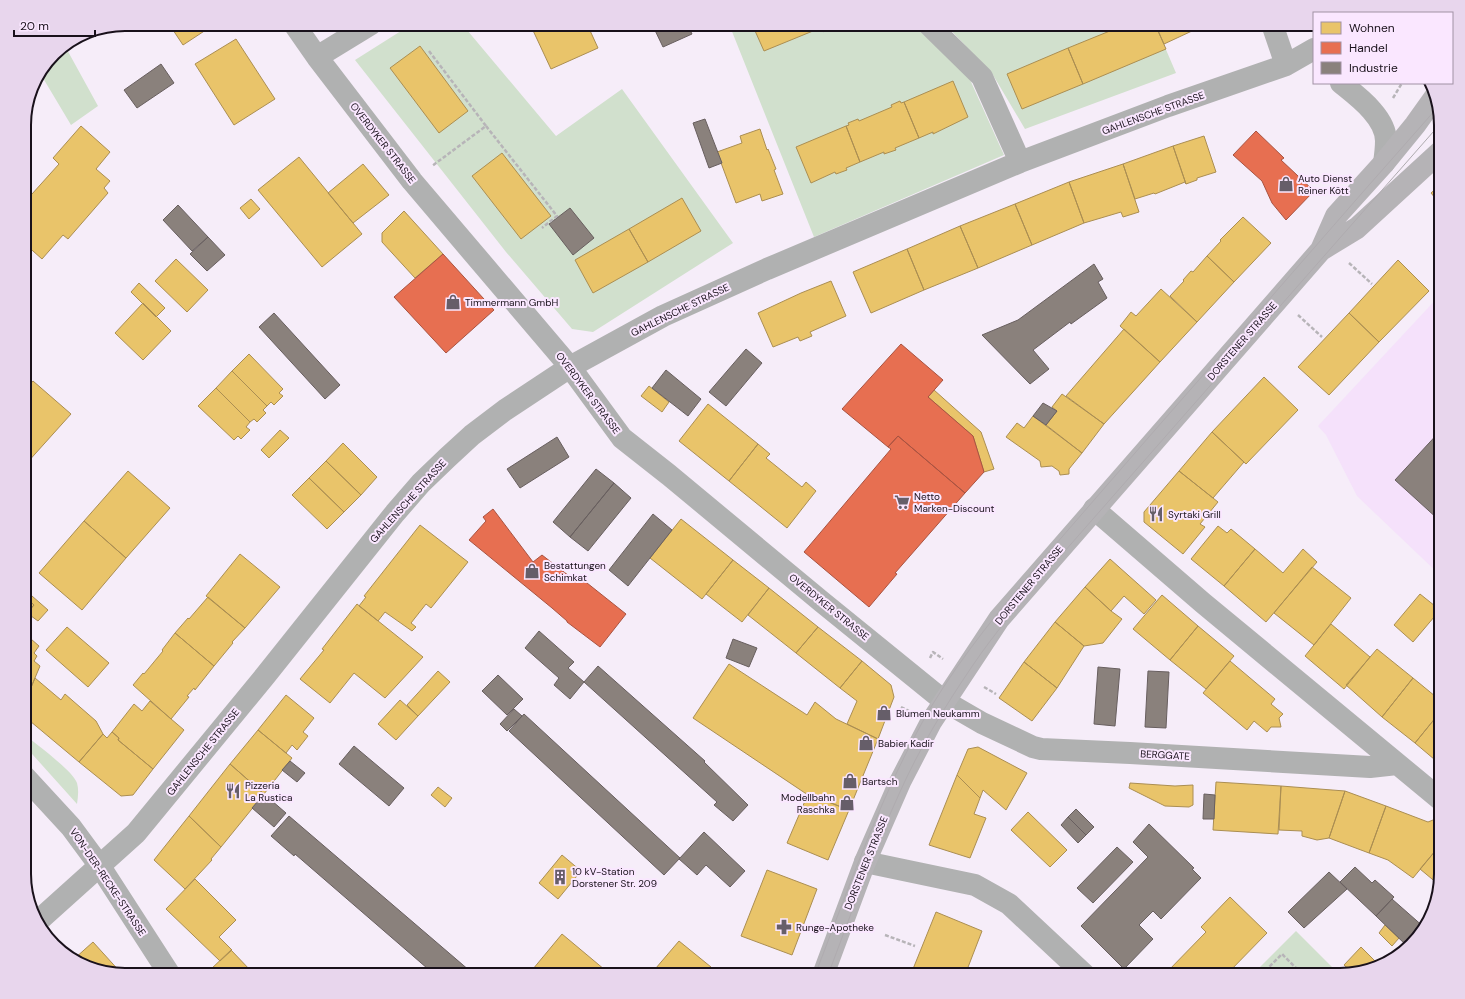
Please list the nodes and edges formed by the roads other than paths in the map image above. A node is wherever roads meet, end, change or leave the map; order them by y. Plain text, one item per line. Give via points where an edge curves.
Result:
1 (299, 31) edge
2 (360, 31) edge
3 (935, 31) edge
4 (1274, 31) edge
5 (1313, 50) edge
6 (317, 57) junction
7 (1286, 65) junction
8 (1313, 67) edge
9 (1341, 84) edge
10 (1431, 103) edge
11 (1434, 156) edge
12 (1020, 162) junction
13 (1384, 163) junction
14 (1325, 248) junction
15 (570, 367) junction
16 (1094, 509) junction
17 (944, 701) junction
18 (1397, 764) junction
19 (31, 784) edge
20 (1434, 794) edge
21 (865, 862) junction
22 (99, 865) junction
23 (42, 917) edge
24 (165, 968) edge
25 (826, 968) edge
26 (1078, 968) edge

1 - 6 street, OVERDYKER STRASSE
2 - 6 street
3 - 12 street via 982,76
4 - 7 street
5 - 7 street, GAHLENSCHE STRASSE
6 - 15 street, OVERDYKER STRASSE via 412,181
7 - 8 street, GAHLENSCHE STRASSE
7 - 12 street, GAHLENSCHE STRASSE
9 - 13 street via 1361,99 1382,124 1386,140
10 - 13 main road, DORSTENER STRASSE
11 - 14 main road, DORSTENER STRASSE via 1357,228
12 - 15 street, GAHLENSCHE STRASSE via 663,316
13 - 14 main road, DORSTENER STRASSE via 1336,216
14 - 16 main road, DORSTENER STRASSE
15 - 17 street, OVERDYKER STRASSE via 622,438
15 - 22 street, GAHLENSCHE STRASSE via 472,435 421,483 136,833
16 - 17 main road, DORSTENER STRASSE via 999,619
16 - 18 street
17 - 18 street, BERGGATE via 982,723 1041,749 1370,767
17 - 21 main road, DORSTENER STRASSE via 900,782
18 - 20 street
19 - 22 street, VON-DER-RECKE-STRASSE via 71,827
21 - 25 main road, DORSTENER STRASSE
21 - 26 street via 975,886 1010,904
22 - 23 street, GAHLENSCHE STRASSE
22 - 24 street, VON-DER-RECKE-STRASSE

